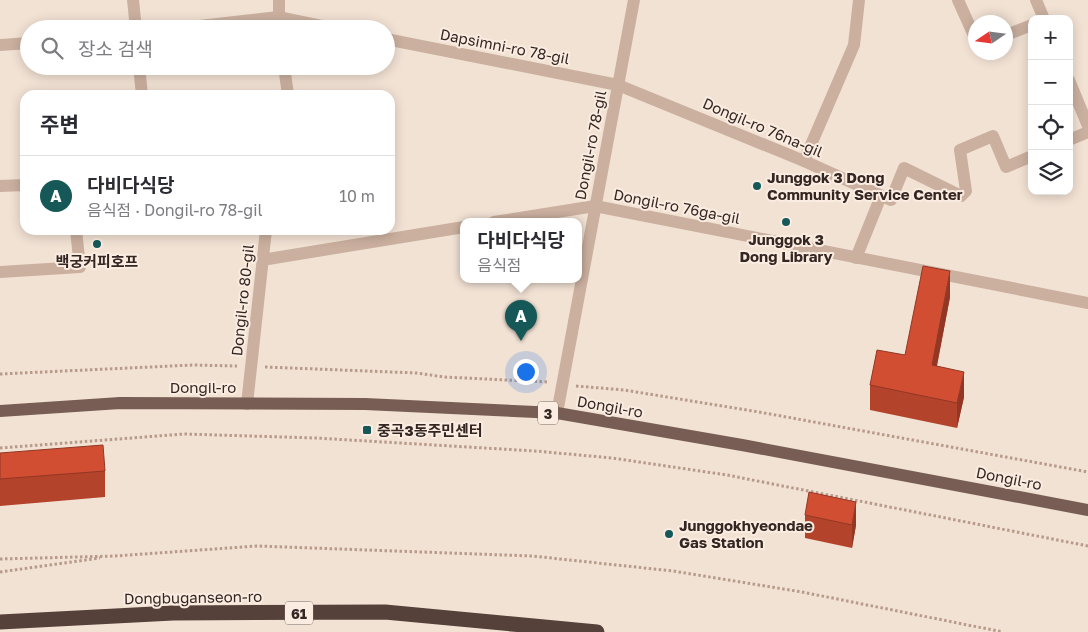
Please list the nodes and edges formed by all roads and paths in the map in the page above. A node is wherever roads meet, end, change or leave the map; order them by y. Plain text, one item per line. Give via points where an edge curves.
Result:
1 (133, 0) edge
2 (279, 0) edge
3 (634, 0) edge
4 (859, 0) edge
5 (958, 0) edge
6 (1036, 0) edge
7 (1042, 15) edge
8 (135, 20) edge
9 (279, 20) edge
10 (968, 22) edge
11 (1028, 27) edge
12 (1013, 32) edge
13 (395, 41) edge
14 (20, 44) edge
15 (0, 45) edge
16 (140, 75) edge
17 (285, 75) edge
18 (618, 85) junction
19 (141, 90) edge
20 (287, 90) edge
21 (1073, 90) edge
22 (1088, 126) edge
23 (1088, 132) edge
24 (1073, 138) edge
25 (1028, 158) edge
26 (804, 161) junction
27 (20, 185) edge
28 (0, 186) edge
29 (881, 196) junction
30 (595, 206) junction
31 (519, 218) edge
32 (460, 228) edge
33 (77, 235) edge
34 (265, 235) edge
35 (856, 258) junction
36 (262, 260) junction
37 (0, 272) edge
38 (582, 277) edge
39 (581, 283) edge
40 (1088, 303) edge
41 (240, 366) dead end
42 (262, 366) dead end
43 (0, 374) edge
44 (548, 382) dead end
45 (573, 385) dead end
46 (247, 404) junction
47 (0, 411) edge
48 (557, 413) junction
49 (0, 448) edge
50 (1088, 472) edge
51 (1088, 510) edge
52 (1088, 546) edge
53 (115, 556) junction
54 (0, 559) edge
55 (0, 572) edge
56 (0, 622) edge
57 (597, 632) edge
58 (1003, 632) edge

1 - 8 street
2 - 9 street
3 - 18 street, Dongil-ro 78-gil
4 - 26 street via 854,45
5 - 10 street
6 - 7 street
11 - 12 street
13 - 18 street, Dapsimni-ro 78-gil
14 - 15 street
16 - 19 street
17 - 20 street
18 - 26 street, Dongil-ro 76na-gil
18 - 30 street, Dongil-ro 78-gil
21 - 22 street
23 - 24 street
25 - 29 street via 1006,167 993,136 960,150 966,192 960,196 904,168 891,200
26 - 29 street, Dongil-ro 76na-gil
27 - 28 street
29 - 35 street
30 - 31 street, Dongil-ro 76ga-gil
30 - 35 street, Dongil-ro 76ga-gil
30 - 38 street, Dongil-ro 78-gil
32 - 36 street
33 - 37 street via 80,267
34 - 36 street, Dongil-ro 80-gil
35 - 40 street, Dongil-ro 76ga-gil
36 - 46 street, Dongil-ro 80-gil
39 - 48 street, Dongil-ro 78-gil
41 - 43 path via 193,365
42 - 44 path
45 - 50 path via 759,412
46 - 47 main road, Dongil-ro / 3 via 120,403
46 - 48 main road, Dongil-ro / 3 via 366,404
48 - 51 main road, Dongil-ro / 3
49 - 52 path via 212,434 535,451 612,458 727,475
53 - 54 path
53 - 55 path
53 - 58 path via 257,546 532,556 674,571 802,592
56 - 57 highway, Dongbuganseon-ro / 61 via 174,613 385,612

